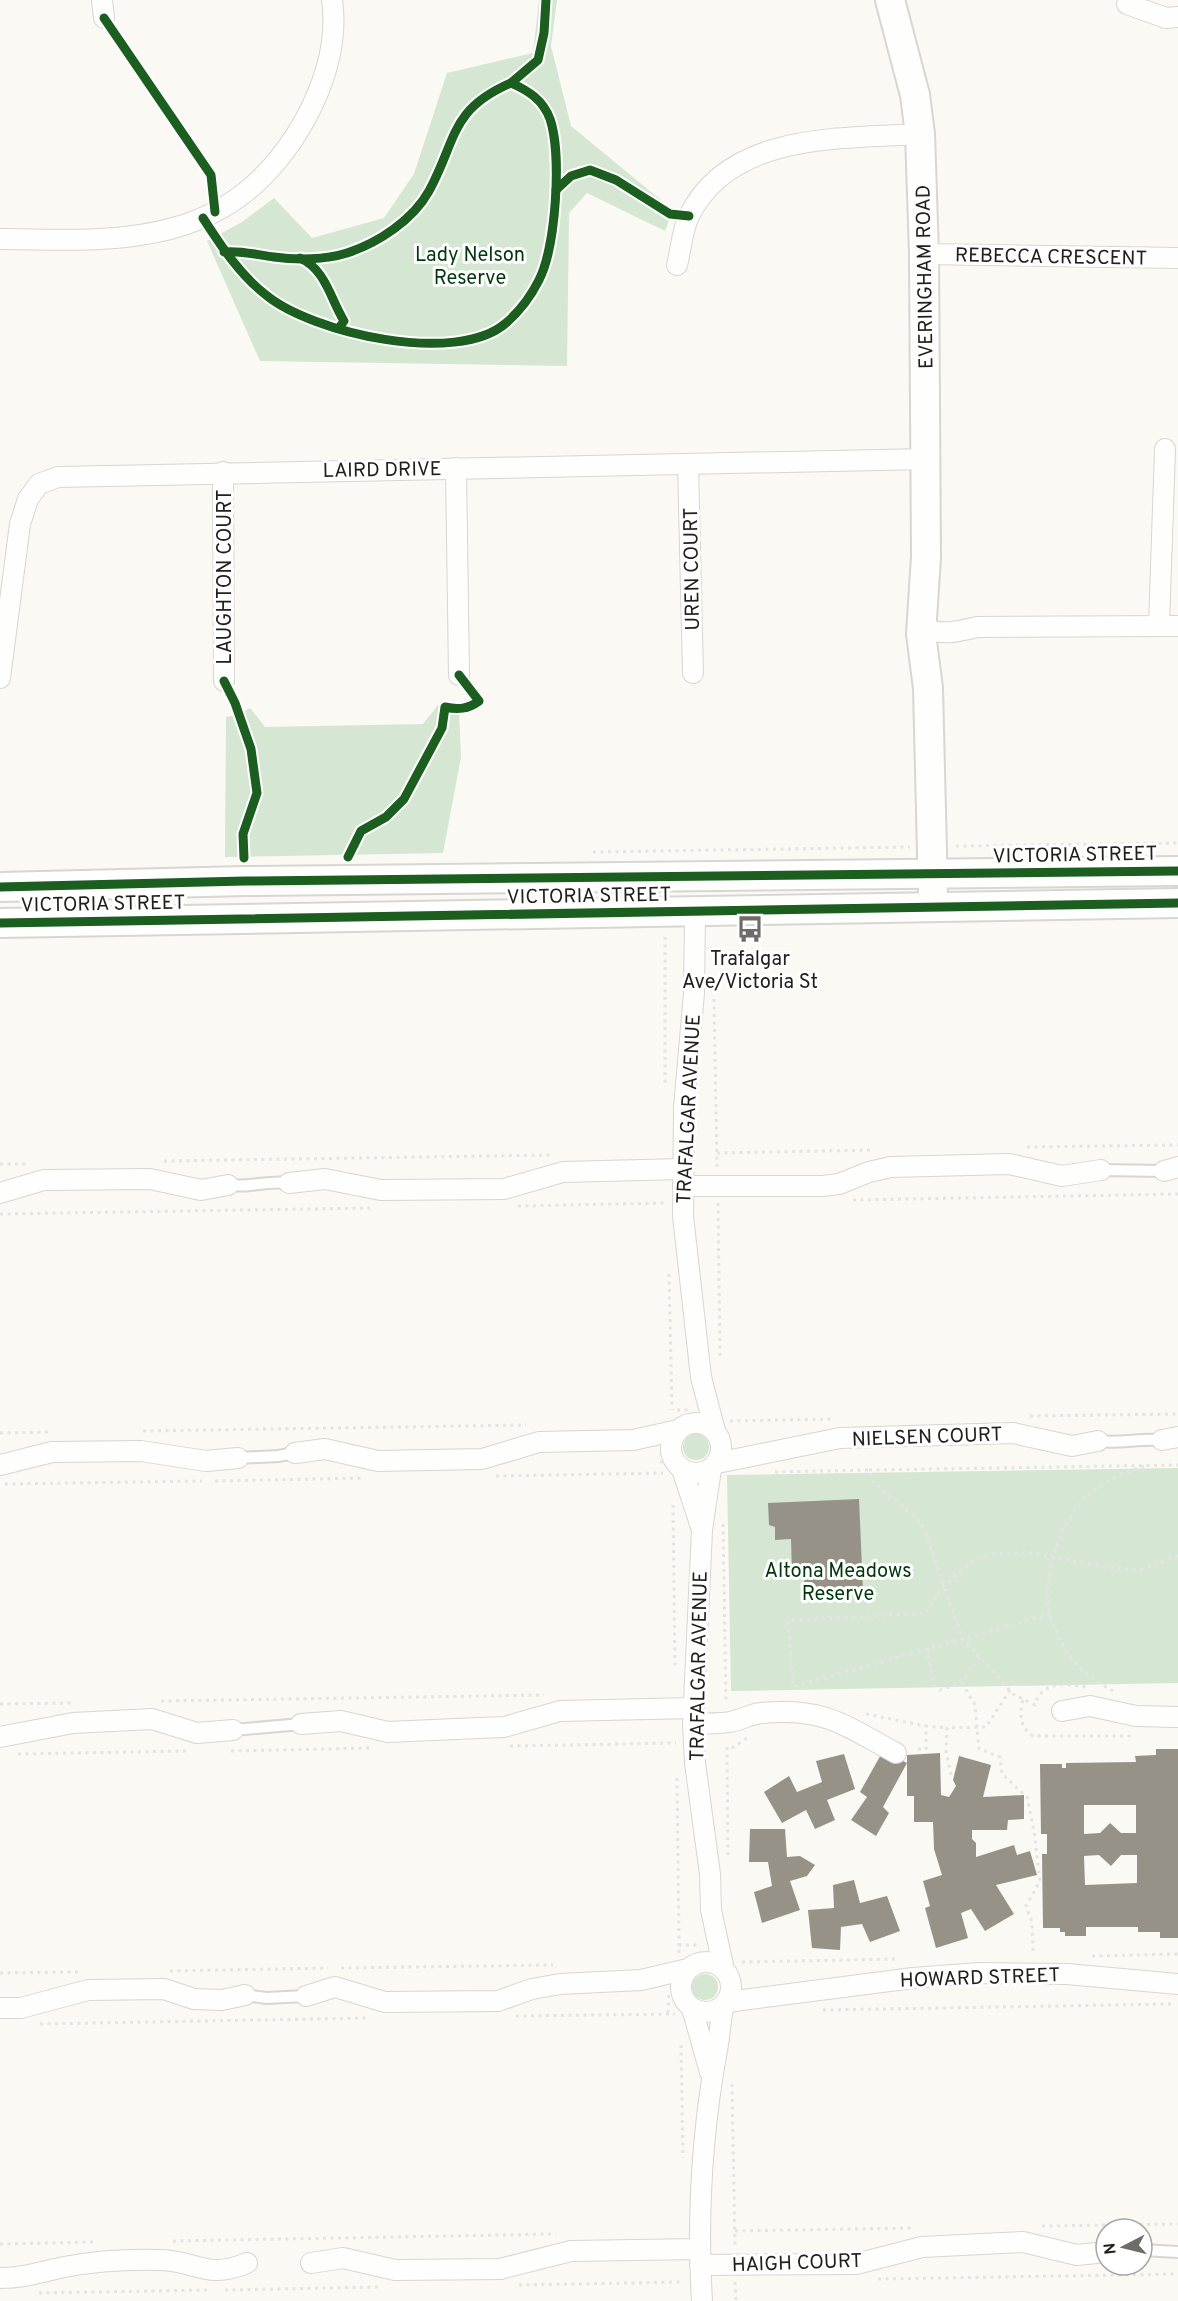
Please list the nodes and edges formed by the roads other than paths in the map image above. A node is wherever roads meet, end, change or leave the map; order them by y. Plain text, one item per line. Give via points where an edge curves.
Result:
1 (332, 0) edge
2 (890, 0) edge
3 (1126, 4) dead end
4 (1178, 18) edge
5 (920, 134) junction
6 (0, 239) edge
7 (924, 254) junction
8 (1178, 258) edge
9 (677, 265) dead end
10 (1165, 450) dead end
11 (926, 459) junction
12 (688, 464) junction
13 (456, 468) junction
14 (223, 472) junction
15 (1168, 626) edge
16 (931, 627) junction
17 (693, 673) dead end
18 (459, 675) dead end
19 (0, 678) edge
20 (224, 681) dead end
21 (931, 861) junction
22 (1178, 871) edge
23 (695, 875) junction
24 (0, 887) edge
25 (1178, 903) edge
26 (933, 908) junction
27 (695, 911) junction
28 (0, 922) edge
29 (1171, 1169) edge
30 (1101, 1170) joint
31 (677, 1175) junction
32 (289, 1183) joint
33 (228, 1185) joint
34 (0, 1193) edge
35 (701, 1377) junction
36 (682, 1428) junction
37 (717, 1434) junction
38 (1170, 1439) edge
39 (633, 1440) junction
40 (1098, 1442) joint
41 (295, 1453) joint
42 (238, 1458) joint
43 (761, 1463) junction
44 (0, 1465) edge
45 (714, 1466) junction
46 (674, 1468) junction
47 (702, 1530) junction
48 (1062, 1710) dead end
49 (687, 1714) junction
50 (1178, 1717) edge
51 (301, 1724) joint
52 (232, 1730) joint
53 (0, 1737) edge
54 (896, 1753) dead end
55 (711, 1910) junction
56 (725, 1971) junction
57 (1178, 1984) edge
58 (683, 1990) junction
59 (782, 1993) junction
60 (245, 1995) joint
61 (306, 1996) joint
62 (725, 2003) junction
63 (0, 2008) edge
64 (711, 2081) junction
65 (1154, 2251) edge
66 (1178, 2252) edge
67 (1094, 2253) edge
68 (700, 2257) junction
69 (247, 2263) dead end
70 (310, 2263) dead end
71 (0, 2278) edge
72 (702, 2301) edge

1 - 6 street via 332,48 318,96 293,140 253,186 203,218 163,233 110,240
2 - 5 street, EVERINGHAM ROAD via 915,95
3 - 4 street via 1166,18
5 - 7 street, EVERINGHAM ROAD
5 - 9 street via 811,141 755,154 712,181 689,216
7 - 8 street, REBECCA CRESCENT
7 - 11 street, EVERINGHAM ROAD
10 - 15 street
11 - 12 street, LAIRD DRIVE
11 - 16 street, EVERINGHAM ROAD
12 - 13 street, LAIRD DRIVE
12 - 17 street, UREN COURT
13 - 14 street, LAIRD DRIVE
13 - 18 street
14 - 19 street, LAIRD DRIVE via 79,475 39,484 28,499 20,524
14 - 20 street, LAUGHTON COURT
15 - 16 street via 977,627 954,621
16 - 21 street, EVERINGHAM ROAD
21 - 22 street, VICTORIA STREET
21 - 23 street, VICTORIA STREET
21 - 26 street, EVERINGHAM ROAD
23 - 24 street, VICTORIA STREET
23 - 27 street, TRAFALGAR AVENUE
25 - 26 street, VICTORIA STREET
26 - 27 street, VICTORIA STREET
27 - 28 street, VICTORIA STREET
27 - 31 street, TRAFALGAR AVENUE via 695,972
29 - 30 lane
30 - 31 street via 1062,1176 1009,1164 891,1167 822,1186
31 - 32 street via 562,1172 504,1189 371,1190 325,1179
31 - 35 street, TRAFALGAR AVENUE
32 - 33 lane
33 - 34 street via 201,1190 150,1179 44,1180
35 - 36 street, TRAFALGAR AVENUE via 693,1410
35 - 37 street, TRAFALGAR AVENUE
36 - 37 street via 701,1423
36 - 39 street
36 - 46 street via 671,1446
37 - 43 street
37 - 45 street via 722,1450
38 - 40 lane
39 - 41 street via 539,1442 472,1460 378,1461 325,1449
39 - 46 street via 652,1446
40 - 43 street, NIELSEN COURT via 1071,1446 1012,1433 840,1438
41 - 42 lane
42 - 44 street via 206,1461 141,1451 51,1452
43 - 45 street, NIELSEN COURT
45 - 46 street via 697,1474
45 - 47 street, TRAFALGAR AVENUE
46 - 47 street, TRAFALGAR AVENUE via 690,1495
47 - 49 street, TRAFALGAR AVENUE
48 - 50 street via 1090,1706 1136,1716
49 - 51 street via 560,1711 504,1727 388,1732 341,1721
49 - 54 street via 726,1723 759,1713 823,1715
49 - 55 street, TRAFALGAR AVENUE via 710,1874
51 - 52 lane
52 - 53 street via 197,1733 152,1719 73,1723
55 - 56 street, TRAFALGAR AVENUE
55 - 58 street, TRAFALGAR AVENUE via 703,1945
56 - 58 street, HOWARD STREET via 711,1962
56 - 59 street, HOWARD STREET via 755,1986
56 - 62 street, TRAFALGAR AVENUE via 731,1987
57 - 59 street, HOWARD STREET via 1067,1974 979,1973
58 - 61 street via 640,1980 560,1984 498,2001 385,2002 335,1987
58 - 62 street, HOWARD STREET via 708,2012
58 - 64 street
59 - 62 street, HOWARD STREET
60 - 61 lane
60 - 63 street via 222,2000 194,1999 164,1989 88,1990 21,2008
62 - 64 street
64 - 68 street
65 - 66 lane
67 - 68 street, HAIGH COURT via 1077,2255 1023,2242 922,2247 855,2264 735,2265
68 - 70 street, HAIGH COURT via 571,2251 500,2269 395,2270 343,2258
68 - 72 street
69 - 71 street via 232,2270 211,2271 165,2260 115,2260 22,2278

